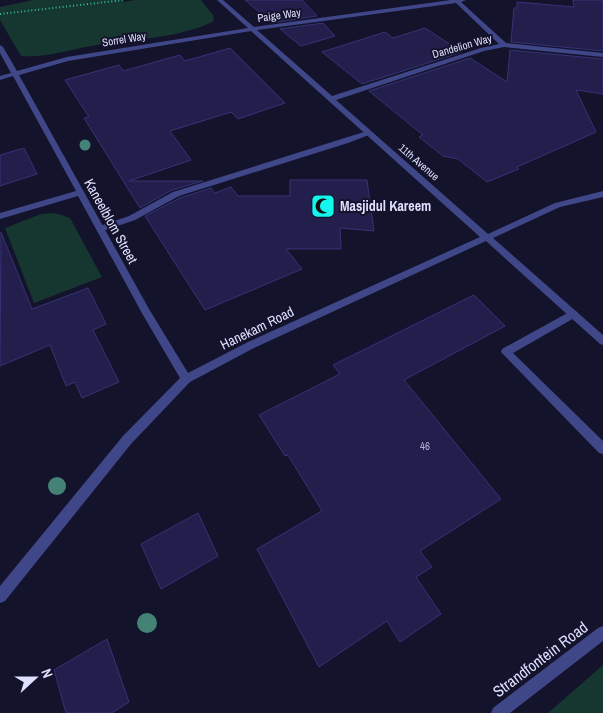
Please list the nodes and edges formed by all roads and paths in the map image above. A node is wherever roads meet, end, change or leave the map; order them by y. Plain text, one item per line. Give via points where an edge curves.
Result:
1 (124, 0) edge
2 (220, 0) edge
3 (398, 0) edge
4 (460, 0) edge
5 (410, 8) junction
6 (0, 14) edge
7 (253, 29) junction
8 (504, 45) junction
9 (0, 47) edge
10 (603, 55) edge
11 (15, 74) junction
12 (0, 78) edge
13 (332, 99) junction
14 (370, 133) junction
15 (79, 193) junction
16 (603, 194) edge
17 (0, 216) edge
18 (100, 229) junction
19 (488, 237) junction
20 (573, 314) junction
21 (603, 341) edge
22 (186, 379) junction
23 (603, 449) edge
24 (0, 596) edge
25 (603, 633) edge
26 (498, 713) edge

1 - 6 path
2 - 7 street, 11th Avenue
3 - 5 street
4 - 5 street, Paige Way
4 - 8 street, Paige Way
5 - 7 street, Paige Way
7 - 11 street, Sorrel Way via 67,59
7 - 13 street, 11th Avenue
8 - 10 street, Dandelion Way
8 - 13 street, Dandelion Way
9 - 11 street, Kaneelblom Street
11 - 12 street, Sorrel Way
11 - 15 street, Kaneelblom Street
13 - 14 street, 11th Avenue
14 - 18 street via 174,194 136,216
14 - 19 street, 11th Avenue
15 - 17 street
15 - 18 street, Kaneelblom Street
16 - 19 street, Hanekam Road via 558,205
18 - 22 street, Kaneelblom Street
19 - 20 street, 11th Avenue
19 - 22 street, Hanekam Road via 251,345
20 - 21 street, 11th Avenue
20 - 23 street via 506,352
22 - 24 street, Hanekam Road via 127,440
25 - 26 street, Strandfontein Road

